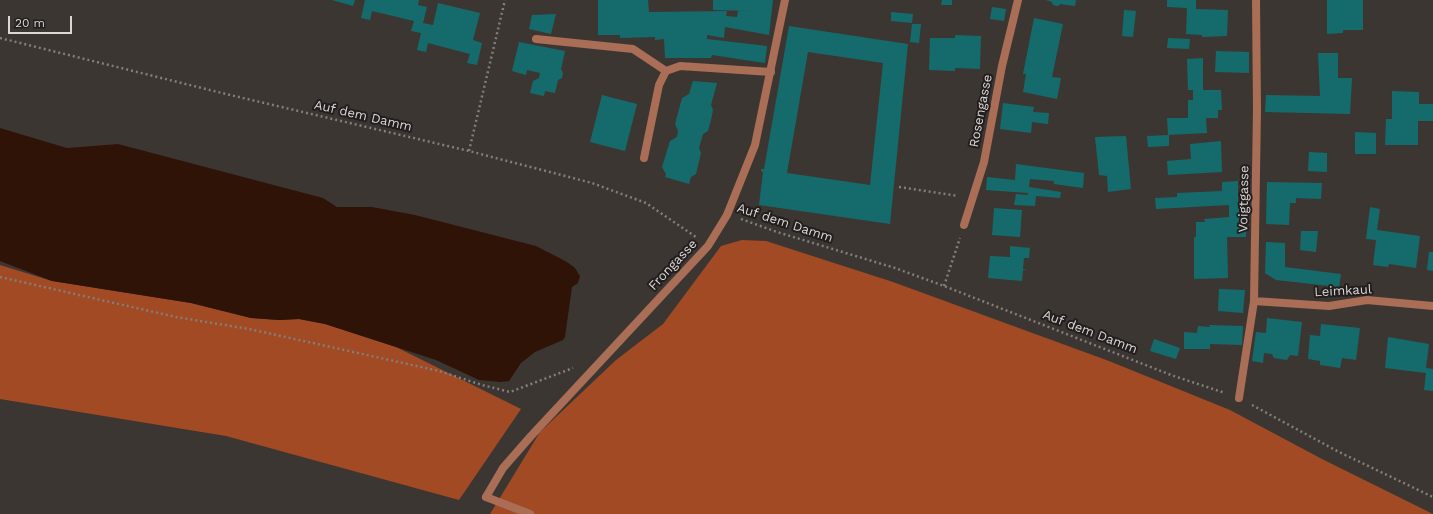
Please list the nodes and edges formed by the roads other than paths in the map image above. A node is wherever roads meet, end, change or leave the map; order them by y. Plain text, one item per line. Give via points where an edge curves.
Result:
1 (785, 0) edge
2 (1018, 0) edge
3 (1256, 0) edge
4 (536, 39) dead end
5 (666, 72) junction
6 (771, 72) junction
7 (644, 158) dead end
8 (964, 225) road end
9 (1254, 301) junction
10 (1433, 306) edge
11 (1239, 398) road end
12 (530, 514) edge

1 - 6 street, Frongasse
2 - 8 street, Rosengasse via 1002,66 984,162
3 - 9 street, Voigtgasse via 1258,109
4 - 5 street via 632,49
5 - 6 street via 680,66
5 - 7 street via 659,85
6 - 12 street, Frongasse via 755,145 727,215 708,246 600,360 503,468 486,497
9 - 10 street, Leimkaul via 1329,306 1367,300
9 - 11 street, Voigtgasse

